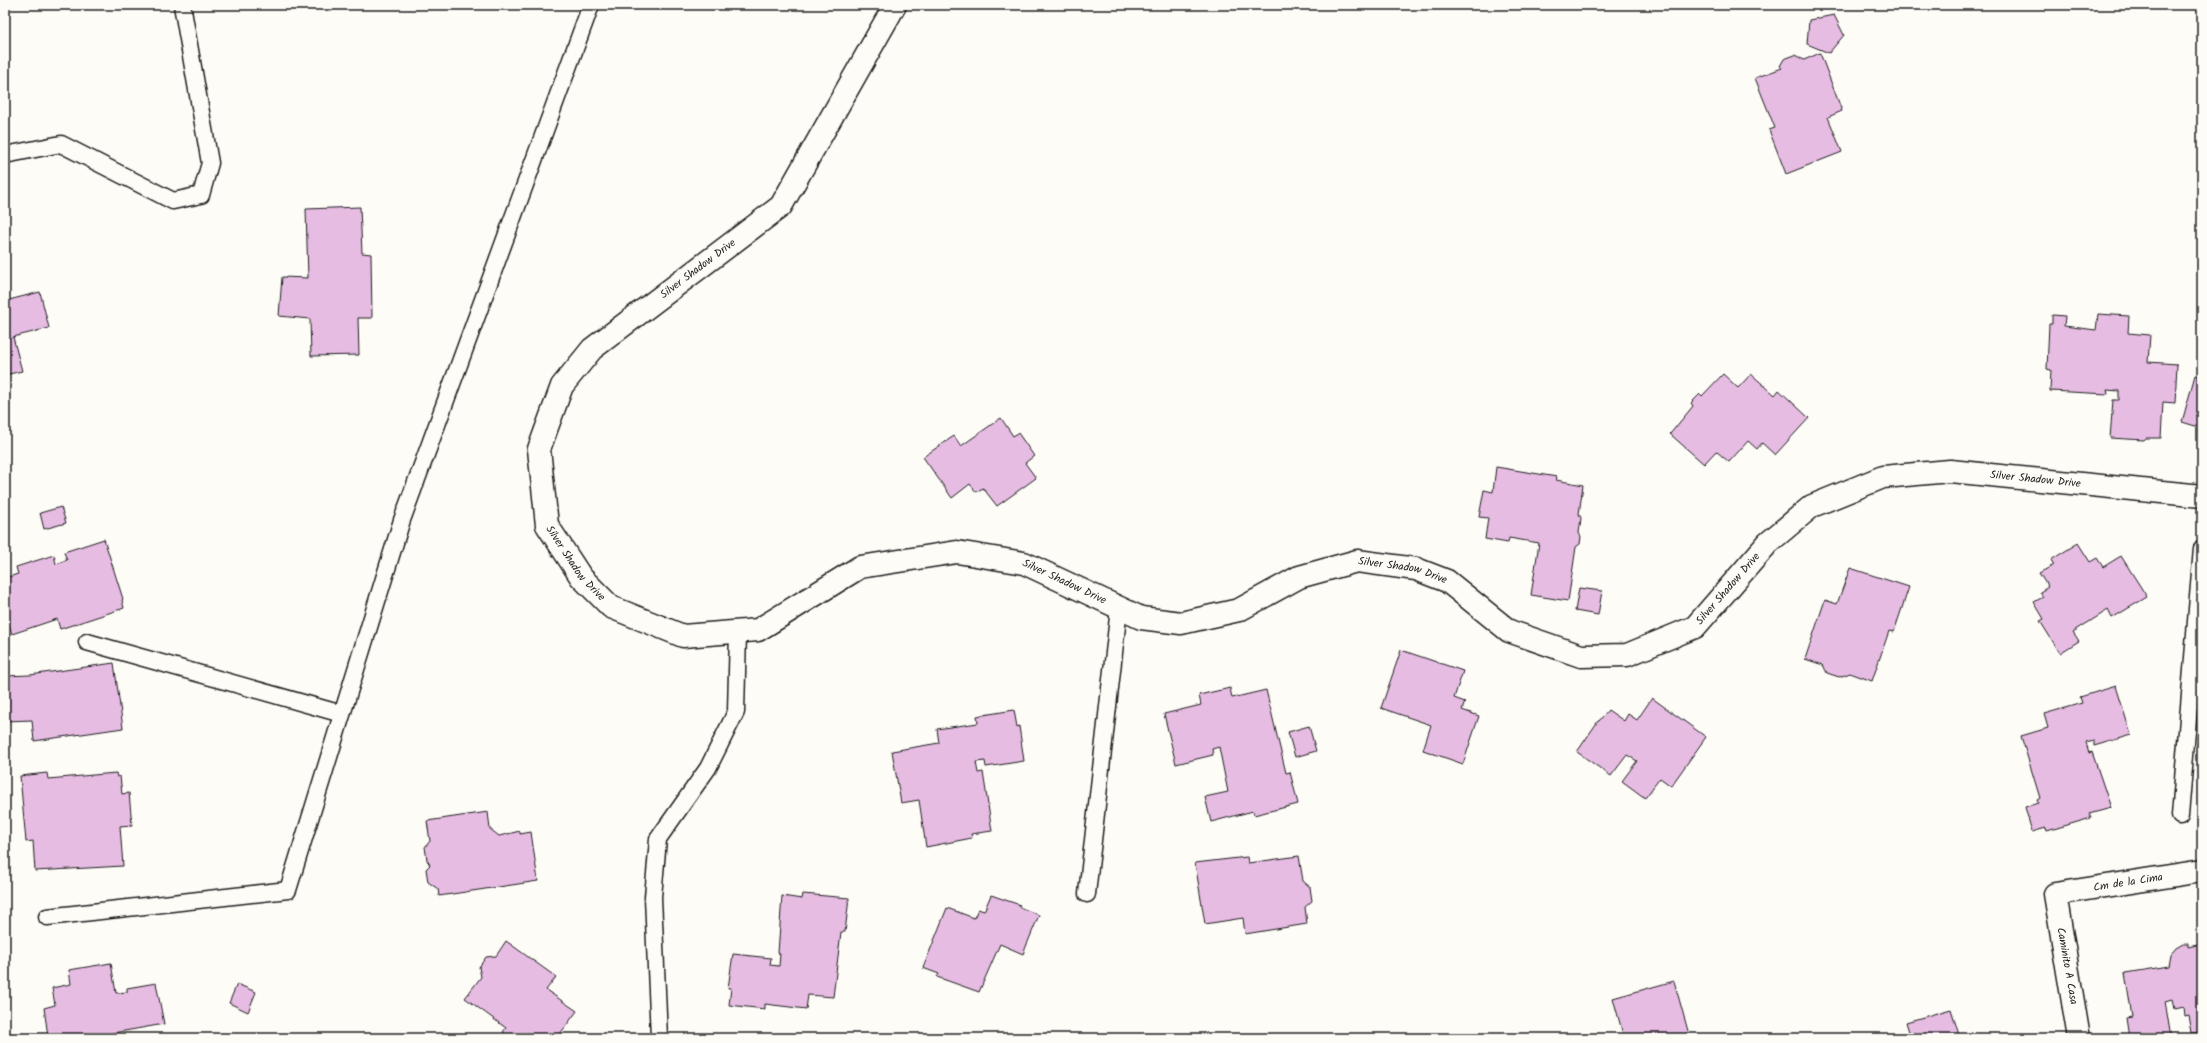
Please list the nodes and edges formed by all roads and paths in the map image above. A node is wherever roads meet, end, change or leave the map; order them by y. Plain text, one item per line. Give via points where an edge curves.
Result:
1 (182, 5) edge
2 (591, 5) edge
3 (895, 5) edge
4 (5, 155) edge
5 (2202, 496) edge
6 (2202, 548) edge
7 (1119, 608) junction
8 (738, 632) junction
9 (87, 642) dead end
10 (342, 714) junction
11 (2180, 816) dead end
12 (2202, 871) edge
13 (1087, 894) dead end
14 (2055, 894) joint
15 (47, 917) dead end
16 (659, 1038) edge
17 (2079, 1038) edge

1 - 4 lane via 210,163 201,195 173,201 61,144
2 - 10 lane via 402,520
3 - 8 street, Silver Shadow Drive via 781,206 592,349 562,386 539,449 547,525 581,577 611,607 684,636
5 - 7 street, Silver Shadow Drive via 1950,471 1883,477 1812,506 1768,543 1695,627 1627,655 1581,656 1509,631 1447,581 1416,569 1357,561 1299,577 1240,610 1181,623 1141,618
6 - 11 lane
7 - 8 street, Silver Shadow Drive via 1024,563 957,552 860,567 758,630
7 - 13 lane
8 - 16 lane via 736,712 708,768 658,839 653,897
9 - 10 lane
10 - 15 lane via 288,890
12 - 14 street, Cm de la Cima
14 - 17 street, Caminito A Casa

